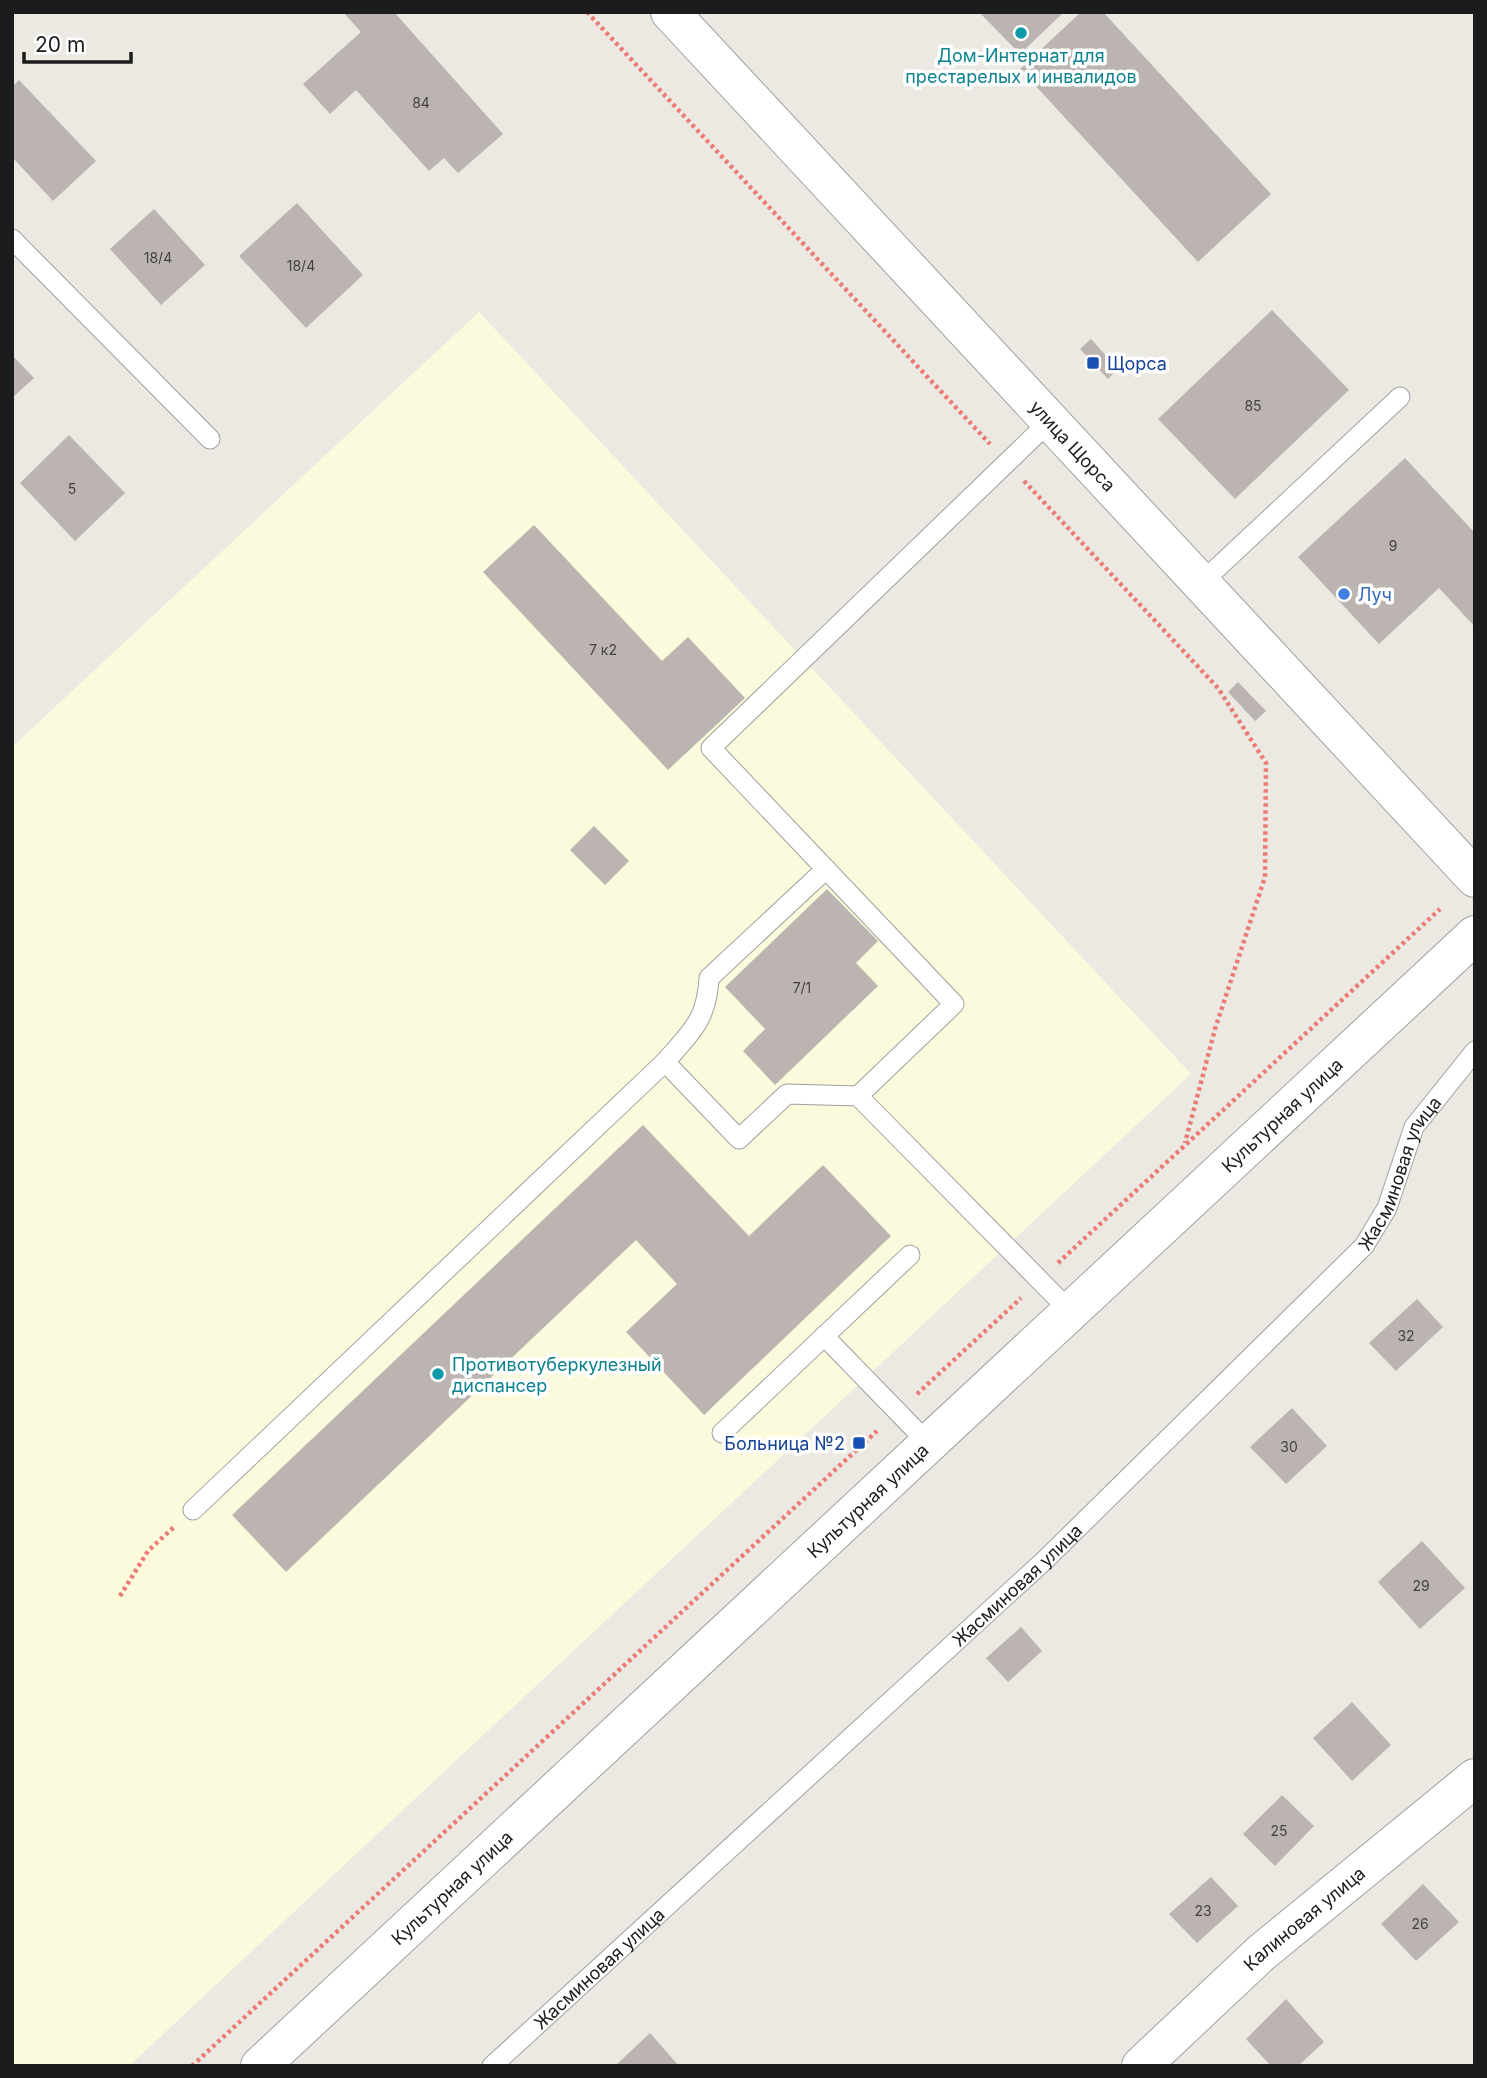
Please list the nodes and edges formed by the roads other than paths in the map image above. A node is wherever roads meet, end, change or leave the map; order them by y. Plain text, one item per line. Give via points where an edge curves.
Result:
1 (670, 12) edge
2 (12, 239) edge
3 (1400, 397) dead end
4 (1050, 421) junction
5 (209, 439) dead end
6 (1201, 583) junction
7 (826, 869) junction
8 (1475, 877) edge
9 (1475, 935) edge
10 (1475, 1051) edge
11 (665, 1062) junction
12 (858, 1096) junction
13 (910, 1255) dead end
14 (1070, 1311) junction
15 (824, 1336) junction
16 (722, 1433) dead end
17 (928, 1443) junction
18 (193, 1510) road end
19 (1475, 1778) edge
20 (260, 2066) edge
21 (492, 2066) edge
22 (1141, 2066) edge

1 - 4 street, улица Щорса
2 - 5 lane
3 - 6 lane
4 - 6 street, улица Щорса
4 - 7 lane via 711,748
6 - 8 street, улица Щорса
7 - 11 lane via 709,978 701,1021
7 - 12 lane via 954,1004
9 - 14 street, Культурная улица
10 - 21 lane, Жасминовая улица via 1414,1127 1387,1208 1364,1246 1046,1559
11 - 12 lane via 739,1139 787,1094
11 - 18 lane
12 - 14 lane
13 - 15 lane
14 - 17 street, Культурная улица
15 - 16 lane
15 - 17 lane
17 - 20 street, Культурная улица
19 - 22 street, Калиновая улица via 1261,1952

